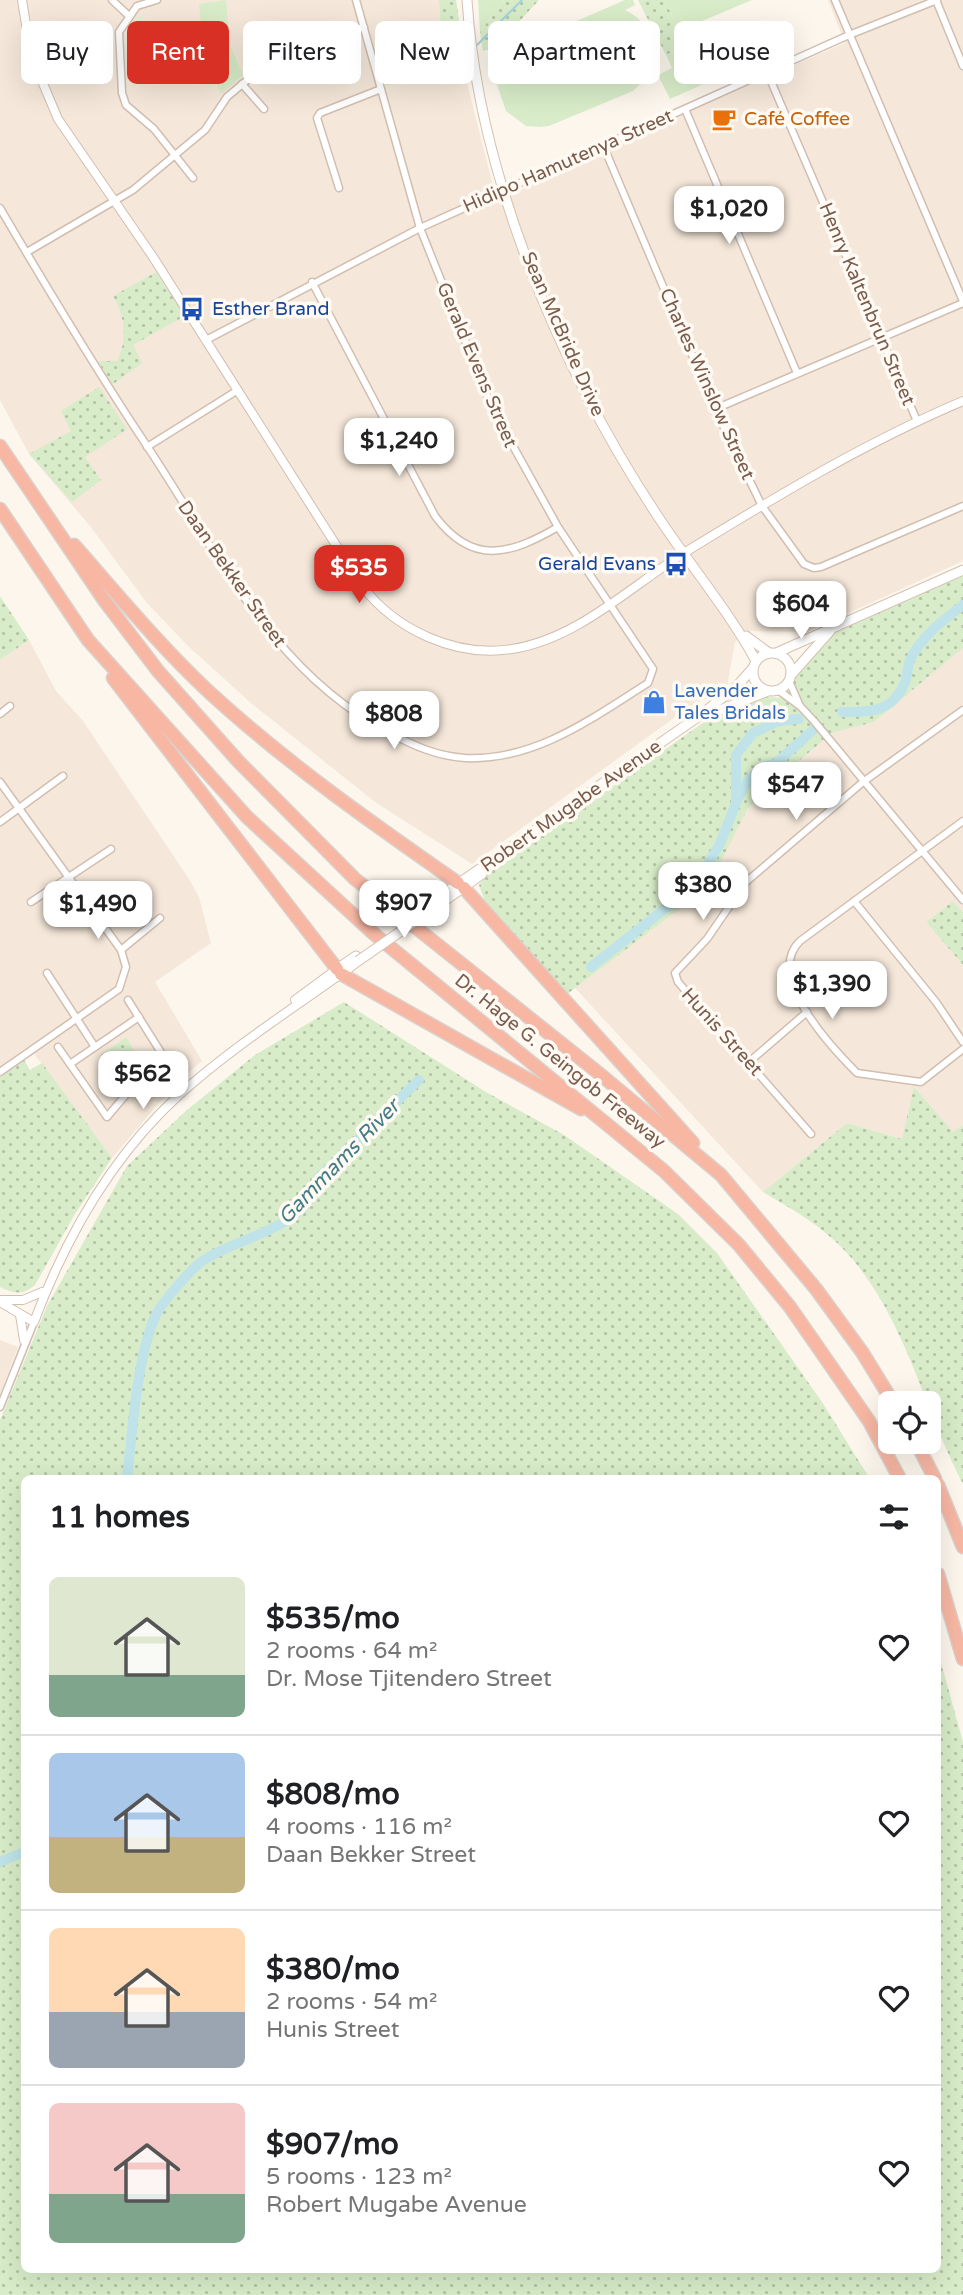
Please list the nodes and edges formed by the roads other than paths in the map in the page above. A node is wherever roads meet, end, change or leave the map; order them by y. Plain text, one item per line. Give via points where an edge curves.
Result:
1 (24, 0) edge
2 (112, 0) edge
3 (157, 0) edge
4 (356, 0) edge
5 (467, 0) edge
6 (937, 0) edge
7 (838, 1) edge
8 (128, 15) junction
9 (364, 27) junction
10 (361, 28) edge
11 (849, 35) junction
12 (794, 60) edge
13 (963, 66) edge
14 (242, 84) joint
15 (741, 84) edge
16 (773, 84) edge
17 (381, 89) junction
18 (264, 109) dead end
19 (685, 109) junction
20 (603, 145) junction
21 (174, 155) junction
22 (192, 178) dead end
23 (339, 188) dead end
24 (502, 191) junction
25 (116, 201) junction
26 (0, 208) edge
27 (420, 228) junction
28 (27, 253) junction
29 (312, 282) junction
30 (963, 302) edge
31 (882, 335) junction
32 (206, 340) junction
33 (797, 373) junction
34 (238, 390) junction
35 (963, 401) edge
36 (715, 409) junction
37 (917, 421) junction
38 (0, 446) edge
39 (148, 447) junction
40 (37, 503) junction
41 (762, 506) junction
42 (963, 506) edge
43 (0, 509) edge
44 (558, 527) junction
45 (684, 553) junction
46 (963, 570) edge
47 (608, 605) junction
48 (834, 627) junction
49 (742, 633) junction
50 (88, 640) junction
51 (772, 653) junction
52 (755, 664) junction
53 (790, 678) junction
54 (773, 690) junction
55 (10, 706) dead end
56 (800, 706) junction
57 (963, 710) edge
58 (0, 714) edge
59 (63, 776) dead end
60 (0, 782) edge
61 (863, 782) junction
62 (19, 808) junction
63 (963, 821) edge
64 (0, 822) edge
65 (111, 849) dead end
66 (920, 850) junction
67 (69, 878) junction
68 (461, 886) junction
69 (963, 900) edge
70 (854, 901) junction
71 (31, 902) dead end
72 (160, 918) dead end
73 (121, 950) junction
74 (339, 972) junction
75 (47, 973) dead end
76 (128, 1000) dead end
77 (807, 1012) junction
78 (139, 1017) junction
79 (77, 1020) junction
80 (963, 1042) edge
81 (58, 1047) dead end
82 (96, 1047) junction
83 (963, 1049) edge
84 (161, 1053) junction
85 (0, 1060) edge
86 (749, 1062) junction
87 (70, 1064) junction
88 (3, 1070) edge
89 (172, 1070) dead end
90 (611, 1127) junction
91 (811, 1133) dead end
92 (721, 1175) junction
93 (42, 1292) junction
94 (0, 1301) edge
95 (20, 1315) junction
96 (32, 1320) junction
97 (26, 1337) junction
98 (886, 1391) edge
99 (0, 1406) edge
100 (922, 1454) edge
101 (898, 1475) edge
102 (934, 1475) edge
103 (941, 1492) edge
104 (963, 1547) edge
105 (941, 1584) edge
106 (963, 1659) edge

1 - 25 street via 31,55 47,98
2 - 8 street
3 - 8 street via 141,3
4 - 9 street, Gerald Evens Street
5 - 24 main road, Sean McBride Drive via 475,82
6 - 11 street, Hidipo Hamutenya Street
6 - 13 street
7 - 11 street
8 - 21 street via 118,40 122,93 126,105 154,129
9 - 10 street
9 - 17 street, Gerald Evens Street
11 - 12 street, Hidipo Hamutenya Street
11 - 30 street
14 - 18 street
14 - 21 street via 205,130
15 - 19 street, Hidipo Hamutenya Street
16 - 31 street, Henry Kaltenbrun Street
17 - 23 street via 317,118
17 - 27 street, Gerald Evens Street
19 - 20 street, Hidipo Hamutenya Street
19 - 33 street
20 - 24 street, Hidipo Hamutenya Street
20 - 36 street, Charles Winslow Street
21 - 22 street
21 - 25 street
24 - 27 street, Hidipo Hamutenya Street
24 - 45 main road, Sean McBride Drive via 577,374 632,474
25 - 28 street
25 - 32 street
26 - 28 street, Daan Bekker Street
27 - 29 street, Hidipo Hamutenya Street
27 - 44 street, Gerald Evens Street via 493,410
28 - 39 street, Daan Bekker Street
29 - 32 street, Hidipo Hamutenya Street
29 - 44 street via 445,529 469,544 499,551 520,548
30 - 31 street
31 - 33 street
31 - 37 street, Henry Kaltenbrun Street
32 - 34 street
33 - 36 street
34 - 39 street
34 - 47 street via 362,586 406,625 444,643 499,651 564,632
35 - 37 street
36 - 41 street, Charles Winslow Street
37 - 41 street
38 - 40 highway, Dr. Hage G. Geingob Freeway
39 - 47 street, Daan Bekker Street via 239,590 293,660 359,716 432,752 468,758 543,745 648,683 651,664
40 - 68 highway via 142,624 216,698 361,817
40 - 92 highway, Dr. Hage G. Geingob Freeway via 158,671 314,840 355,879
41 - 42 street, Charles Winslow Street via 794,554 814,568
41 - 45 street
43 - 50 highway, Dr. Hage G. Geingob Freeway
44 - 47 street, Gerald Evens Street
45 - 47 street
45 - 49 main road, Sean McBride Drive
46 - 48 main road
48 - 51 main road
48 - 53 main road
49 - 51 main road, Sean McBride Drive
49 - 52 main road, Sean McBride Drive
50 - 74 highway via 131,704
50 - 90 highway, Dr. Hage G. Geingob Freeway via 211,778 310,876
51 - 52 main road
51 - 53 main road via 788,661
52 - 54 main road via 754,680
52 - 68 main road, Robert Mugabe Avenue via 737,686 702,714
53 - 54 main road
53 - 56 street
54 - 56 street
54 - 68 main road, Robert Mugabe Avenue via 711,713
55 - 58 street
56 - 61 street
57 - 61 street
59 - 62 street
60 - 62 street
61 - 66 street
61 - 86 street, Hunis Street via 740,887 707,940 675,973
62 - 64 street
62 - 67 street
63 - 66 street
65 - 67 street
66 - 69 street
66 - 70 street
67 - 71 street
67 - 73 street
68 - 74 main road, Robert Mugabe Avenue
68 - 92 highway
70 - 77 street via 793,950 790,980
70 - 80 street
72 - 73 street
73 - 79 street via 126,967 122,984
74 - 90 highway
74 - 93 street, Robert Mugabe Avenue via 211,1063 145,1124 83,1209
74 - 96 street, Robert Mugabe Avenue via 211,1068 148,1127 119,1161 77,1227
75 - 79 street
76 - 78 street
77 - 83 street via 859,1073 923,1082
77 - 86 street
78 - 82 street
78 - 84 street
79 - 82 street
79 - 88 street
81 - 87 street
82 - 87 street
84 - 87 street via 107,1117
84 - 89 street
85 - 88 street
86 - 91 street, Hunis Street
90 - 101 highway, Dr. Hage G. Geingob Freeway via 664,1171 748,1255 869,1421
92 - 98 highway, Dr. Hage G. Geingob Freeway via 816,1289
93 - 94 street via 23,1300
93 - 96 street, Robert Mugabe Avenue
94 - 95 street
95 - 96 street
95 - 97 street
96 - 97 street, Robert Mugabe Avenue
97 - 99 street, Robert Mugabe Avenue
100 - 102 highway
103 - 104 highway
105 - 106 highway

